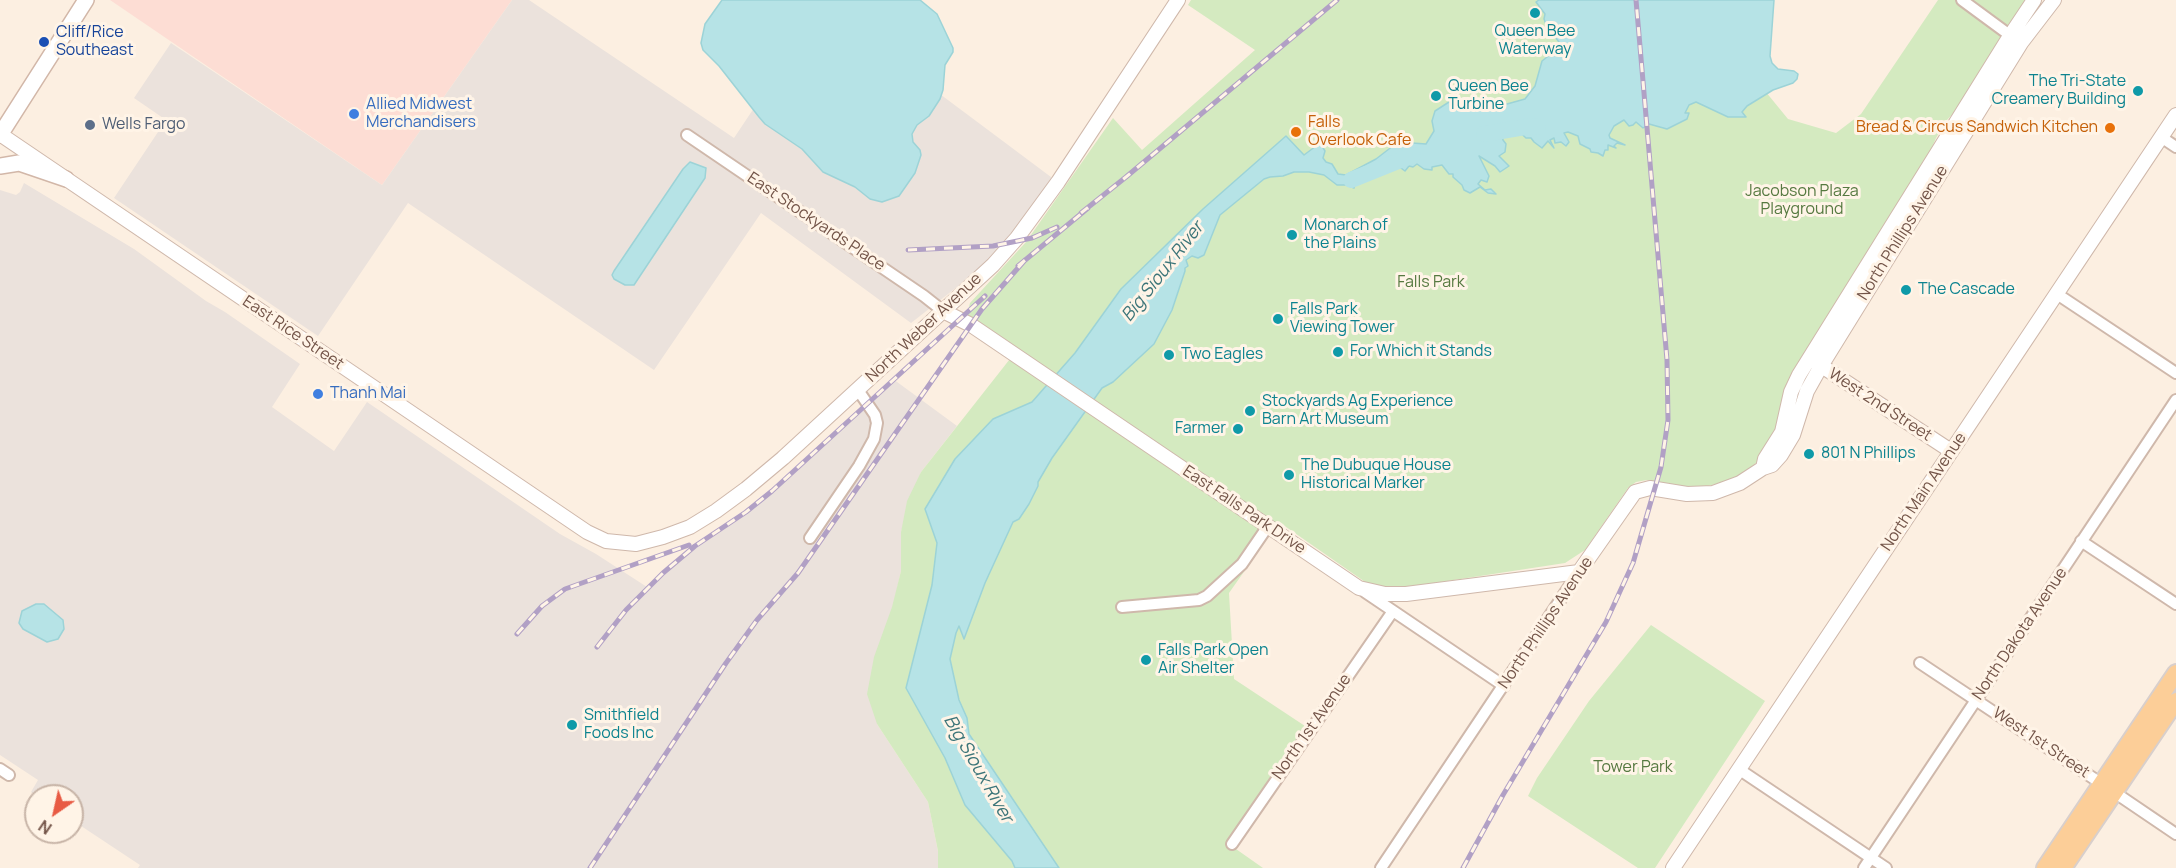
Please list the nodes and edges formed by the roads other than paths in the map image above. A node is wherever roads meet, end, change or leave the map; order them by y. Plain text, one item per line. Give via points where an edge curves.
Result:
1 (86, 0) edge
2 (1178, 0) edge
3 (1962, 0) edge
4 (2034, 0) edge
5 (2054, 0) edge
6 (2015, 39) junction
7 (2176, 115) edge
8 (0, 134) edge
9 (687, 135) dead end
10 (2162, 137) junction
11 (2176, 147) edge
12 (0, 166) edge
13 (66, 179) junction
14 (2057, 294) junction
15 (943, 311) junction
16 (1815, 362) junction
17 (2176, 373) edge
18 (858, 390) junction
19 (2176, 400) edge
20 (1951, 451) junction
21 (1268, 526) junction
22 (587, 532) joint
23 (810, 538) dead end
24 (2081, 541) junction
25 (1579, 572) junction
26 (1359, 588) junction
27 (2176, 604) edge
28 (1122, 607) dead end
29 (1393, 610) junction
30 (1920, 663) dead end
31 (2176, 673) edge
32 (1504, 686) junction
33 (1976, 700) junction
34 (2176, 701) edge
35 (1740, 770) junction
36 (2108, 788) junction
37 (2176, 834) edge
38 (1232, 844) dead end
39 (1871, 858) junction
40 (1381, 868) edge
41 (1673, 868) edge
42 (1864, 868) edge
43 (1886, 868) edge
44 (2045, 868) edge
45 (2063, 868) edge

1 - 8 main road
2 - 15 street, North Weber Avenue via 1017,238
3 - 6 street
4 - 6 street, North Phillips Avenue
5 - 6 street, North Phillips Avenue
6 - 16 street, North Phillips Avenue
7 - 10 street, North Main Avenue
8 - 13 street, East Rice Street
9 - 15 street, East Stockyards Place
10 - 11 street
10 - 14 street, North Main Avenue
12 - 13 main road via 19,163
13 - 22 street, East Rice Street
14 - 17 street
14 - 20 street, North Main Avenue
15 - 18 street, North Weber Avenue
15 - 21 street, East Falls Park Drive via 960,318
16 - 20 street, West 2nd Street
16 - 25 street, North Phillips Avenue via 1793,387 1782,432 1763,468 1740,483 1713,493 1687,494 1650,488 1635,492
18 - 22 street, North Weber Avenue via 762,476 690,527 636,544 606,541
18 - 23 street via 875,415 874,439
19 - 24 street, North Dakota Avenue
20 - 35 street, North Main Avenue
21 - 26 street, East Falls Park Drive
21 - 28 street via 1242,564 1207,596
24 - 27 street
24 - 33 street, North Dakota Avenue
25 - 26 street, East Falls Park Drive via 1406,594
25 - 32 street, North Phillips Avenue
26 - 29 street
29 - 32 street
29 - 38 street, North 1st Avenue
30 - 33 street, West 1st Street
31 - 36 main road
32 - 40 street, North Phillips Avenue
33 - 36 street, West 1st Street
33 - 39 street, North Dakota Avenue
34 - 36 main road
35 - 39 street
35 - 41 street, North Main Avenue
36 - 37 street, West 1st Street
36 - 44 main road
36 - 45 main road
39 - 42 street, North Dakota Avenue
39 - 43 street

